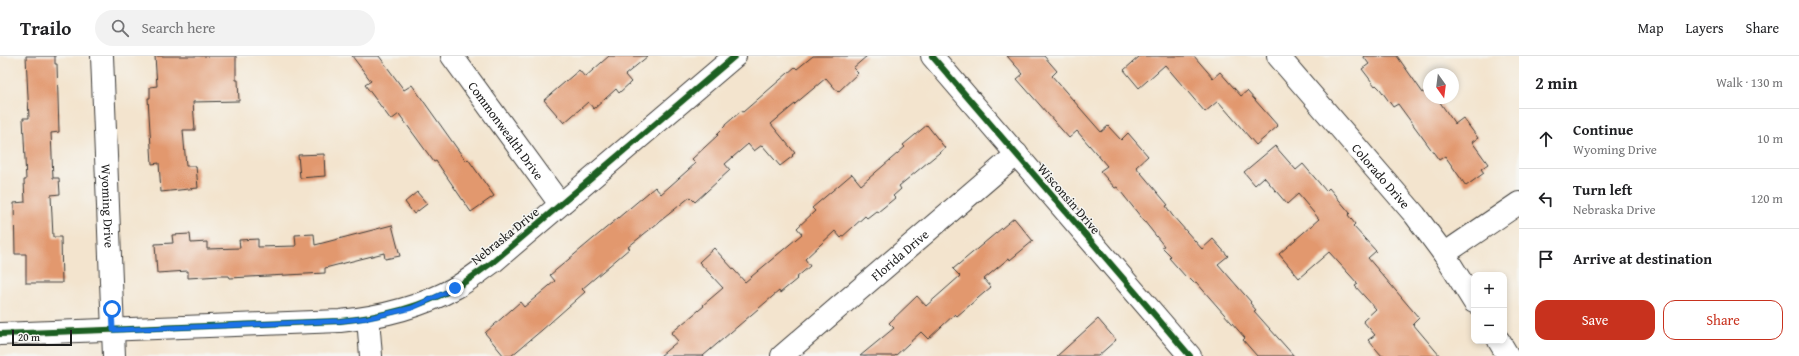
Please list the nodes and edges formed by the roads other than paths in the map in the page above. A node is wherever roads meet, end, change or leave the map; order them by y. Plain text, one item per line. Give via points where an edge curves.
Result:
1 (102, 56) edge
2 (452, 56) edge
3 (735, 56) edge
4 (932, 56) edge
5 (1278, 56) edge
6 (1017, 154) junction
7 (560, 204) junction
8 (1519, 204) edge
9 (1444, 254) junction
10 (1471, 297) edge
11 (368, 318) junction
12 (113, 330) junction
13 (0, 334) edge
14 (1501, 344) edge
15 (1184, 354) edge
16 (114, 356) edge
17 (370, 356) edge
18 (782, 356) edge
19 (1508, 356) edge

1 - 12 street, Wyoming Drive
2 - 7 street, Commonwealth Drive
3 - 7 street, Nebraska Drive
4 - 6 street, Wisconsin Drive
5 - 9 street, Colorado Drive via 1415,215
6 - 15 street, Wisconsin Drive
6 - 18 street, Florida Drive
7 - 11 street, Nebraska Drive via 493,262 455,288 412,308
8 - 9 street
9 - 10 street, Colorado Drive
11 - 12 street, Nebraska Drive
11 - 17 street
12 - 13 street, Nebraska Drive
12 - 16 street, Wyoming Drive
14 - 19 street

